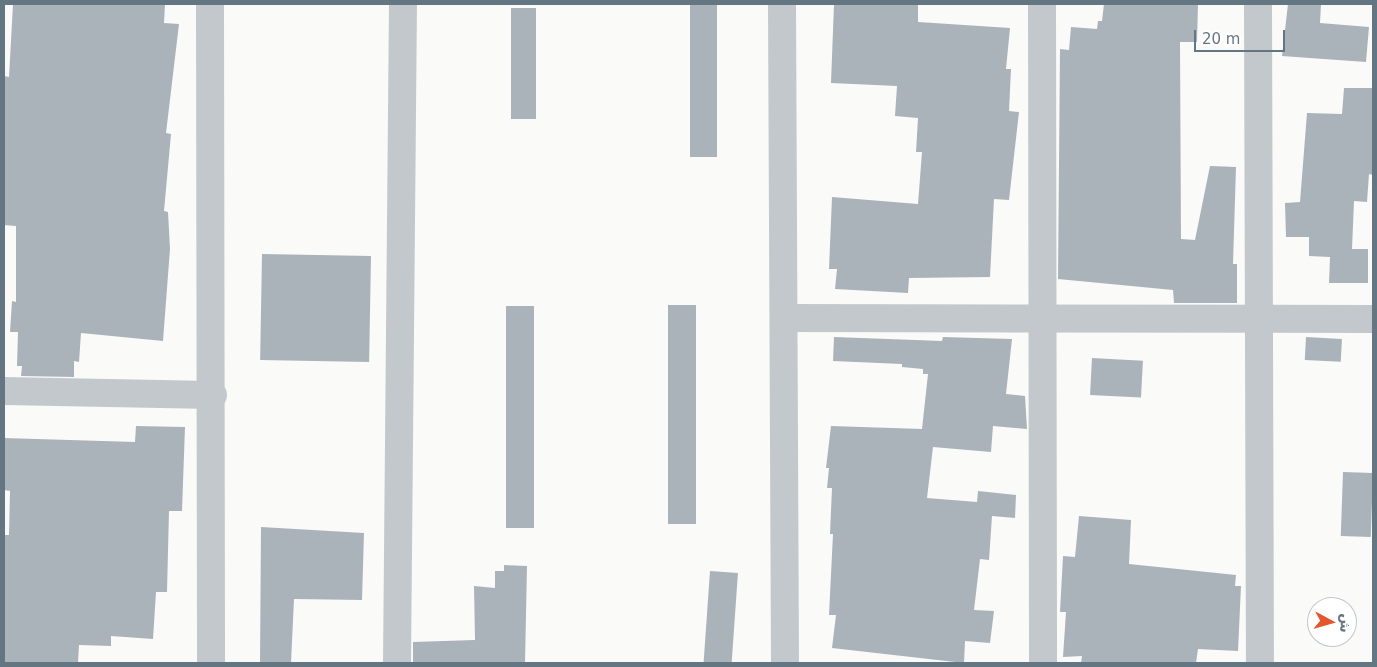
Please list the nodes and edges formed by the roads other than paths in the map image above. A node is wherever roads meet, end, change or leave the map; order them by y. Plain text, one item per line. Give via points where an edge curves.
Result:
1 (210, 4) edge
2 (403, 4) edge
3 (782, 4) edge
4 (1042, 4) edge
5 (1258, 4) edge
6 (785, 318) junction
7 (1045, 318) junction
8 (1257, 319) junction
9 (1373, 319) edge
10 (4, 391) edge
11 (213, 395) junction
12 (211, 663) edge
13 (397, 663) edge
14 (785, 663) edge
15 (1043, 663) edge
16 (1260, 663) edge

1 - 11 street
2 - 13 street
3 - 6 street
4 - 7 street
5 - 8 street
6 - 7 street
6 - 14 street
7 - 8 street
7 - 15 street
8 - 9 street
8 - 16 street
10 - 11 street
11 - 12 street

